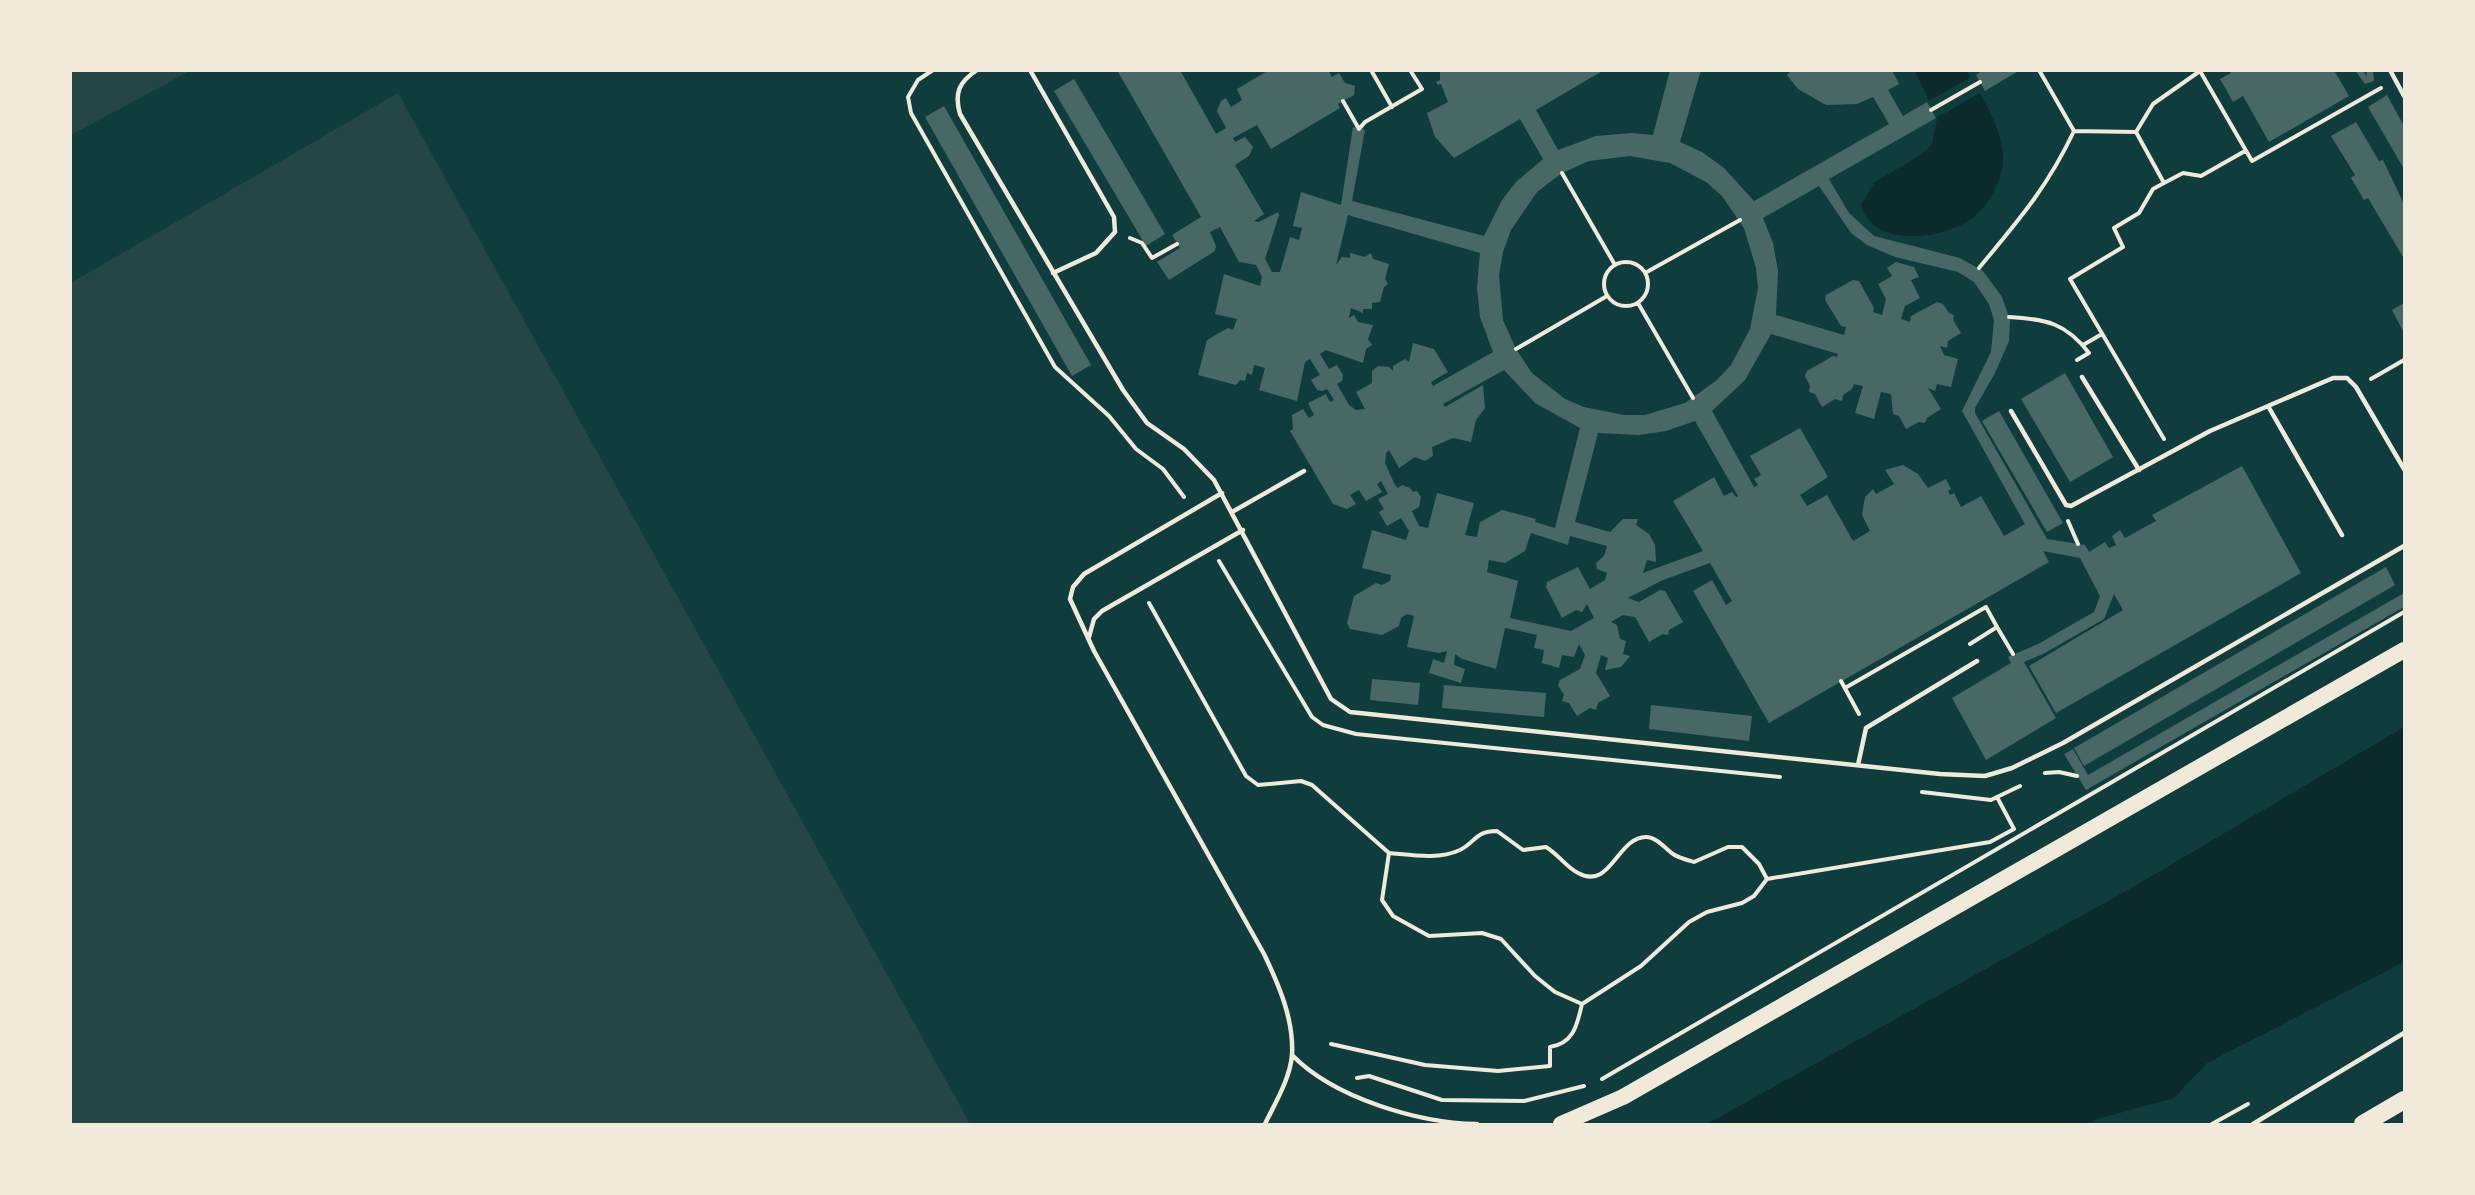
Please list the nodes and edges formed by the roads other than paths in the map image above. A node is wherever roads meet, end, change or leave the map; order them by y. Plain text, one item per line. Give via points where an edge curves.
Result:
1 (977, 70) edge
2 (1030, 70) edge
3 (2390, 70) edge
4 (2404, 96) edge
5 (1053, 273) junction
6 (2082, 377) road end
7 (2268, 406) junction
8 (2011, 411) dead end
9 (2404, 469) edge
10 (2139, 470) junction
11 (1304, 471) dead end
12 (1222, 493) junction
13 (1232, 512) junction
14 (1243, 530) junction
15 (2342, 535) dead end
16 (2404, 546) edge
17 (1089, 637) junction
18 (2404, 650) edge
19 (1977, 661) road end
20 (1858, 765) junction
21 (2404, 1033) edge
22 (1292, 1055) junction
23 (2404, 1100) edge
24 (1265, 1125) edge
25 (1477, 1125) edge
26 (1561, 1125) edge
27 (2253, 1125) edge
28 (2363, 1125) edge

1 - 5 lane via 963,79 956,100 960,114
2 - 5 lane via 1114,217 1115,232 1096,253
3 - 4 lane
5 - 12 lane via 1147,423 1192,457
6 - 10 lane
7 - 9 lane via 2333,378 2347,378
7 - 10 lane via 2210,431
7 - 15 lane
8 - 10 lane via 2066,504 2078,504
11 - 13 lane
12 - 13 lane
12 - 17 lane via 1084,574 1073,587 1071,599
13 - 14 lane
14 - 17 lane via 1097,615
14 - 20 lane via 1331,699 1350,712
16 - 20 lane via 2012,768 1986,776
17 - 22 lane via 1264,954 1284,1000
18 - 26 highway via 1623,1097
19 - 20 lane via 1866,728
21 - 27 lane
22 - 24 lane
22 - 25 lane via 1327,1084 1378,1104 1419,1116
23 - 28 highway

